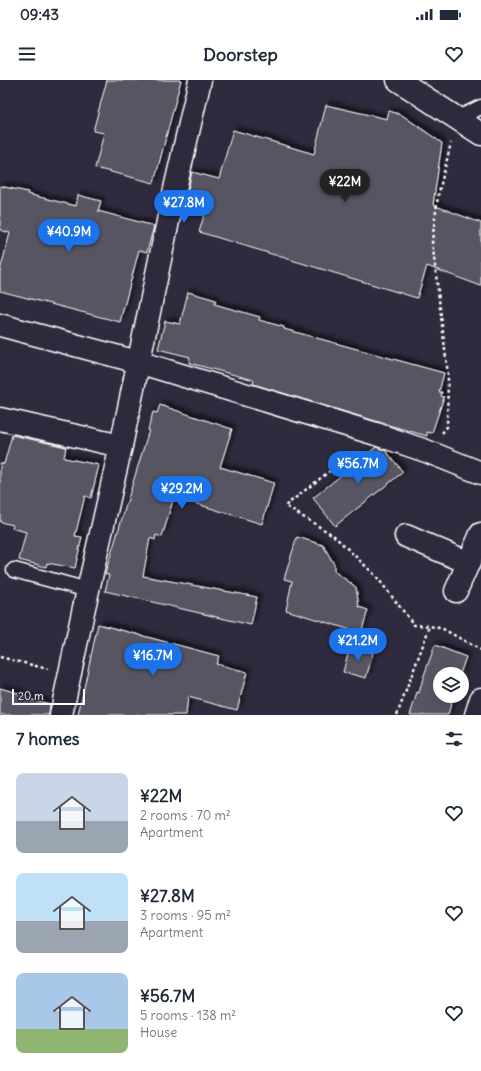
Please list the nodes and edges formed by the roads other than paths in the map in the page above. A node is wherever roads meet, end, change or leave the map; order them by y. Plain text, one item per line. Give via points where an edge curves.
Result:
1 (200, 80) edge
2 (398, 80) edge
3 (481, 107) edge
4 (456, 119) junction
5 (481, 134) edge
6 (0, 325) edge
7 (138, 362) junction
8 (0, 419) edge
9 (121, 446) junction
10 (481, 473) edge
11 (481, 534) edge
12 (406, 536) dead end
13 (469, 563) junction
14 (14, 570) dead end
15 (88, 590) junction
16 (456, 591) dead end
17 (481, 699) edge
18 (61, 715) edge
19 (476, 715) edge

1 - 7 street
2 - 4 street
3 - 4 lane
4 - 5 street
6 - 7 street
7 - 9 street
7 - 10 street via 376,434
8 - 9 street
9 - 15 street
11 - 13 street
12 - 13 street
13 - 16 street
14 - 15 lane
15 - 18 street
17 - 19 street

